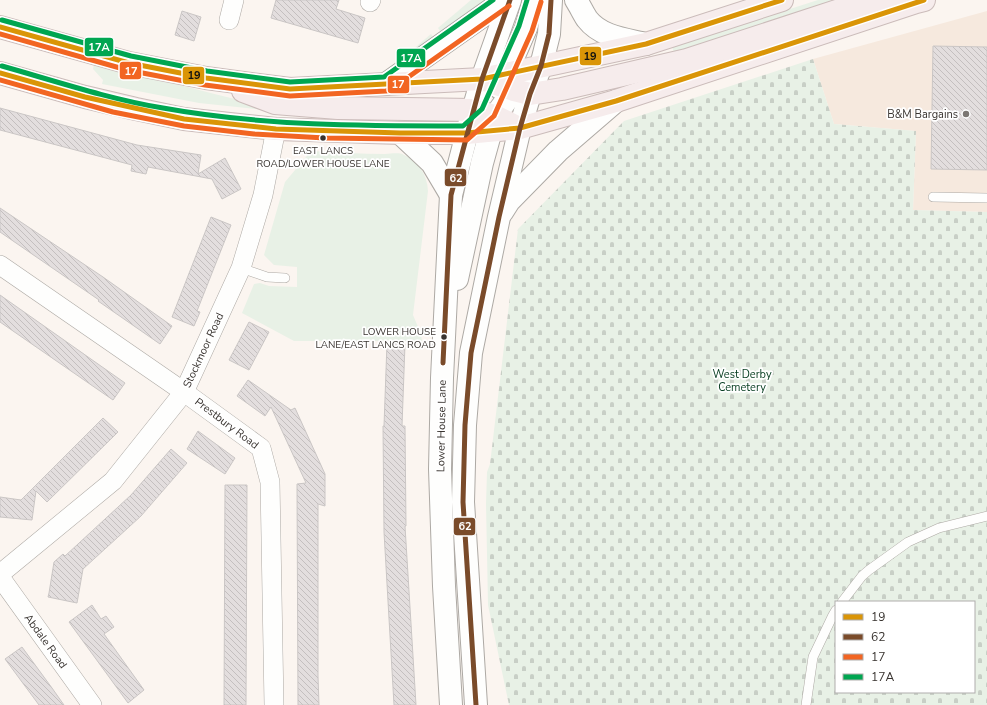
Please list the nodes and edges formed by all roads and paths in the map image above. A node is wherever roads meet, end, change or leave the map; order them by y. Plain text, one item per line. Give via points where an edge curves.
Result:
1 (234, 0) edge
2 (505, 0) edge
3 (510, 0) edge
4 (534, 0) edge
5 (551, 0) edge
6 (576, 0) edge
7 (782, 0) edge
8 (920, 1) edge
9 (229, 20) dead end
10 (0, 27) edge
11 (646, 44) junction
12 (541, 66) junction
13 (0, 72) edge
14 (206, 78) junction
15 (386, 84) junction
16 (507, 84) junction
17 (616, 101) junction
18 (487, 117) junction
19 (520, 128) junction
20 (276, 129) junction
21 (400, 133) junction
22 (466, 133) junction
23 (451, 195) junction
24 (933, 197) dead end
25 (987, 198) edge
26 (499, 217) junction
27 (0, 265) edge
28 (241, 268) junction
29 (286, 278) dead end
30 (444, 344) junction
31 (184, 392) junction
32 (987, 516) edge
33 (0, 576) edge
34 (843, 601) edge
35 (835, 612) edge
36 (92, 705) edge
37 (274, 705) edge
38 (451, 705) edge
39 (476, 705) edge
40 (806, 705) edge

1 - 9 street
2 - 15 street
3 - 16 street
4 - 16 street
5 - 12 street via 549,34
6 - 11 street via 598,29 611,36
7 - 11 highway
8 - 16 highway via 852,6 687,60 562,89
8 - 17 highway
10 - 14 highway via 129,63
11 - 12 highway
12 - 16 highway
12 - 16 street
13 - 20 highway via 136,110 184,119
14 - 15 highway via 290,89
14 - 18 highway via 275,103
15 - 16 highway
16 - 18 street
16 - 18 street
16 - 19 street
17 - 19 highway
17 - 26 street via 558,152 509,201
18 - 19 highway
18 - 22 highway
18 - 30 street via 482,163
19 - 26 street
20 - 21 highway
20 - 28 street, Stockmoor Road via 263,195
21 - 22 highway
21 - 23 street via 432,163
22 - 23 street, Lower House Lane
23 - 30 street, Lower House Lane
24 - 25 lane
26 - 39 street via 470,353 465,425 463,502
27 - 31 street, Prestbury Road
28 - 29 lane via 267,277
28 - 31 street, Stockmoor Road
30 - 38 street, Lower House Lane via 440,469
31 - 33 street, Stockmoor Road via 113,481
31 - 37 street, Prestbury Road via 261,448 270,482
32 - 34 lane via 939,528 908,542 862,576
33 - 36 street, Abdale Road
35 - 40 lane via 813,658

